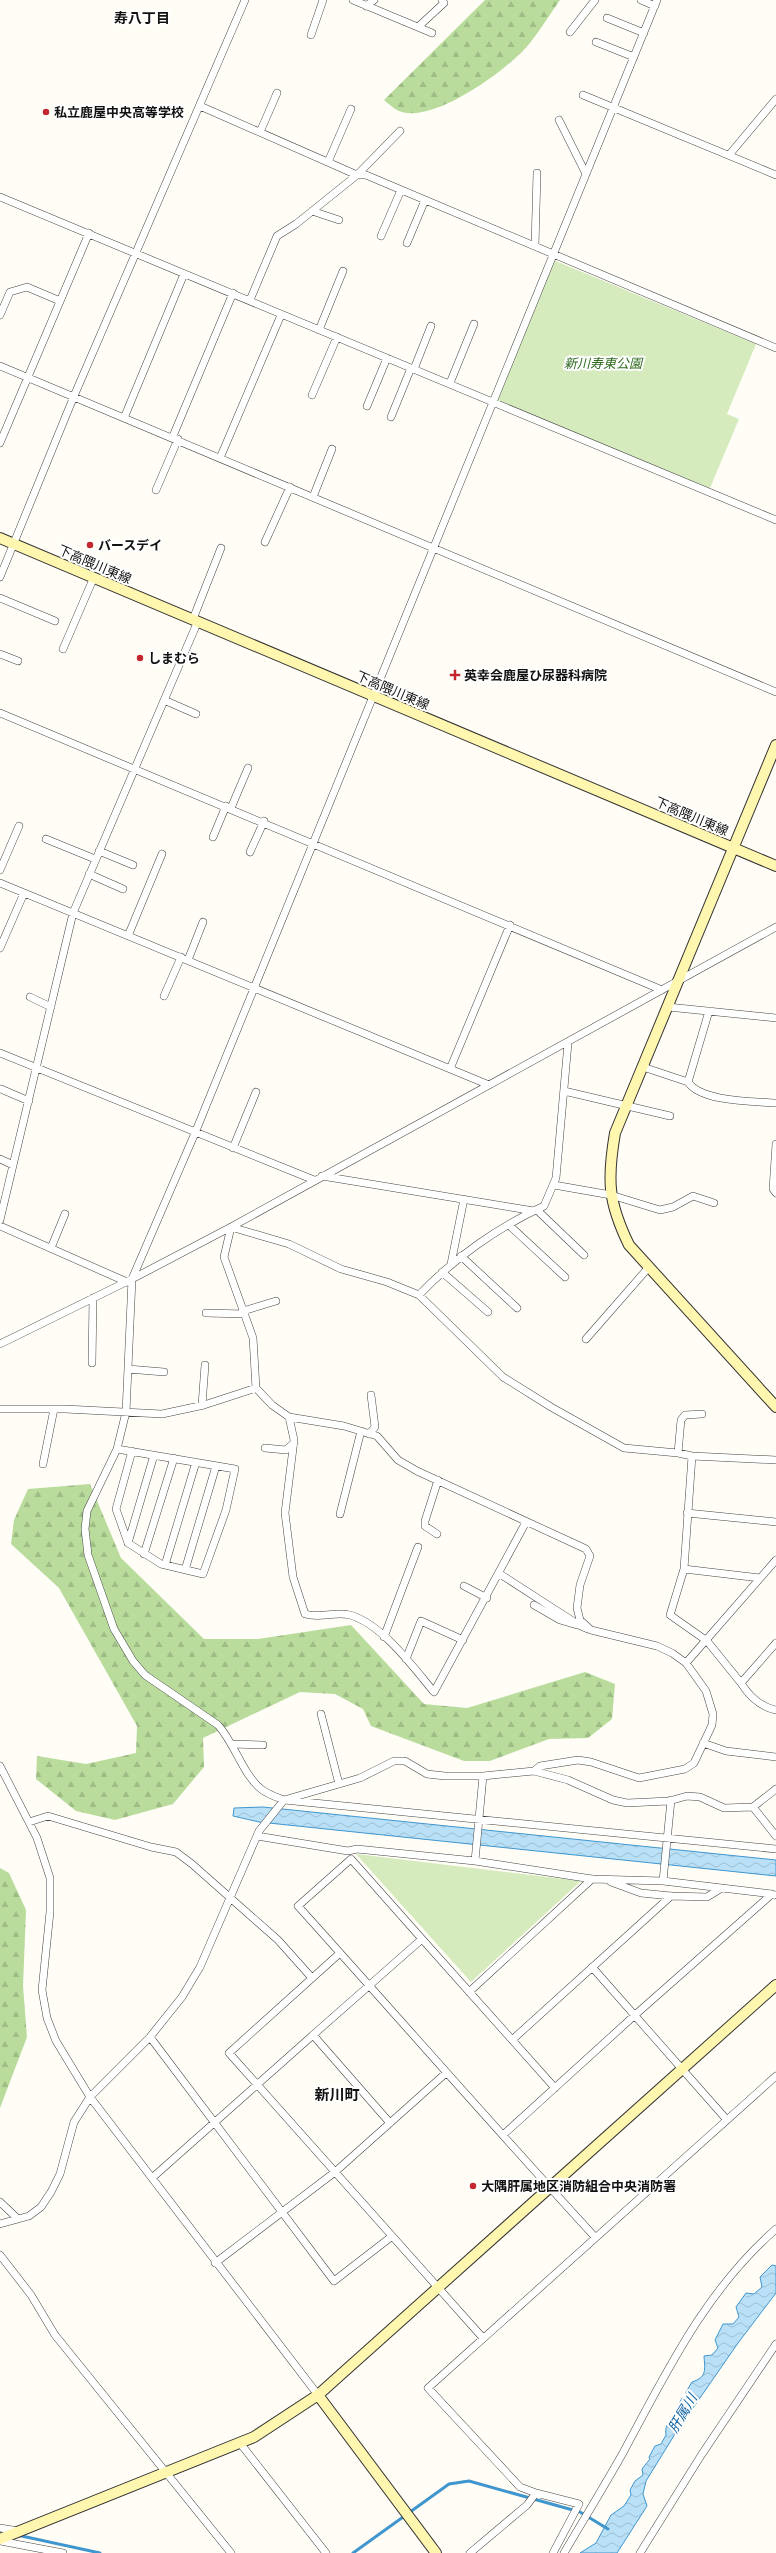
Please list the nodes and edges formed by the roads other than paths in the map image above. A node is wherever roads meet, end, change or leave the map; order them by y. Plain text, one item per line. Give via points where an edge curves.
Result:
1 (245, 0) edge
2 (323, 0) edge
3 (353, 0) edge
4 (374, 0) edge
5 (442, 0) edge
6 (595, 0) edge
7 (642, 0) edge
8 (656, 3) edge
9 (366, 6) junction
10 (607, 18) dead end
11 (418, 27) junction
12 (570, 32) dead end
13 (432, 33) dead end
14 (644, 33) junction
15 (311, 35) dead end
16 (596, 42) dead end
17 (634, 57) junction
18 (277, 92) dead end
19 (583, 95) dead end
20 (776, 100) edge
21 (200, 106) junction
22 (614, 107) junction
23 (351, 108) dead end
24 (559, 120) dead end
25 (400, 131) dead end
26 (260, 132) junction
27 (729, 155) junction
28 (328, 162) junction
29 (537, 173) dead end
30 (586, 174) junction
31 (357, 175) junction
32 (776, 175) edge
33 (401, 190) junction
34 (0, 197) edge
35 (425, 200) junction
36 (312, 211) junction
37 (339, 220) dead end
38 (89, 233) junction
39 (381, 236) dead end
40 (407, 243) dead end
41 (535, 246) junction
42 (552, 253) junction
43 (134, 254) junction
44 (343, 271) dead end
45 (184, 274) junction
46 (233, 293) junction
47 (250, 300) junction
48 (60, 301) junction
49 (0, 315) edge
50 (281, 315) junction
51 (474, 324) dead end
52 (430, 326) dead end
53 (319, 330) junction
54 (337, 337) junction
55 (776, 348) edge
56 (387, 358) junction
57 (0, 366) edge
58 (413, 368) junction
59 (28, 377) junction
60 (450, 383) junction
61 (312, 395) dead end
62 (74, 396) junction
63 (492, 400) junction
64 (367, 406) dead end
65 (391, 417) dead end
66 (124, 418) junction
67 (175, 438) junction
68 (0, 443) edge
69 (332, 449) dead end
70 (220, 458) junction
71 (290, 487) junction
72 (156, 490) dead end
73 (312, 497) junction
74 (776, 520) edge
75 (0, 538) edge
76 (265, 542) dead end
77 (14, 544) junction
78 (432, 547) junction
79 (222, 548) dead end
80 (0, 577) edge
81 (94, 578) junction
82 (0, 598) edge
83 (196, 620) junction
84 (55, 621) dead end
85 (63, 649) dead end
86 (0, 654) edge
87 (18, 661) dead end
88 (776, 692) edge
89 (374, 695) junction
90 (164, 700) junction
91 (0, 712) edge
92 (196, 714) dead end
93 (776, 745) edge
94 (134, 768) junction
95 (248, 768) dead end
96 (229, 807) junction
97 (264, 821) junction
98 (19, 826) dead end
99 (213, 837) dead end
100 (46, 839) dead end
101 (312, 841) junction
102 (733, 848) junction
103 (99, 851) junction
104 (250, 852) dead end
105 (162, 854) dead end
106 (95, 860) junction
107 (133, 865) dead end
108 (776, 866) edge
109 (0, 870) edge
110 (89, 874) junction
111 (0, 883) edge
112 (123, 889) dead end
113 (24, 893) junction
114 (73, 913) junction
115 (203, 922) dead end
116 (510, 925) junction
117 (776, 927) edge
118 (128, 936) junction
119 (0, 948) edge
120 (184, 959) junction
121 (680, 978) junction
122 (253, 987) junction
123 (662, 990) junction
124 (164, 996) dead end
125 (30, 997) dead end
126 (51, 1007) junction
127 (668, 1007) junction
128 (709, 1011) junction
129 (776, 1018) edge
130 (568, 1043) junction
131 (0, 1053) edge
132 (643, 1067) junction
133 (37, 1068) junction
134 (450, 1069) junction
135 (688, 1082) junction
136 (489, 1085) junction
137 (1, 1089) edge
138 (564, 1091) junction
139 (256, 1092) dead end
140 (29, 1101) junction
141 (776, 1103) edge
142 (626, 1106) junction
143 (670, 1116) dead end
144 (195, 1132) junction
145 (776, 1144) edge
146 (233, 1148) junction
147 (0, 1159) edge
148 (13, 1165) junction
149 (322, 1176) junction
150 (314, 1180) junction
151 (554, 1185) junction
152 (776, 1193) edge
153 (610, 1195) junction
154 (464, 1199) junction
155 (714, 1203) dead end
156 (535, 1210) junction
157 (65, 1214) dead end
158 (0, 1220) edge
159 (0, 1226) edge
160 (510, 1226) junction
161 (231, 1227) junction
162 (51, 1248) junction
163 (584, 1255) dead end
164 (461, 1256) junction
165 (451, 1264) junction
166 (649, 1267) junction
167 (442, 1272) junction
168 (564, 1278) dead end
169 (130, 1280) junction
170 (419, 1296) junction
171 (93, 1298) junction
172 (276, 1301) dead end
173 (517, 1308) dead end
174 (244, 1312) junction
175 (488, 1312) dead end
176 (206, 1313) dead end
177 (586, 1339) dead end
178 (0, 1344) edge
179 (92, 1363) dead end
180 (205, 1365) dead end
181 (128, 1369) junction
182 (164, 1372) dead end
183 (256, 1388) junction
184 (371, 1395) dead end
185 (202, 1405) junction
186 (776, 1407) edge
187 (0, 1409) edge
188 (54, 1409) junction
189 (126, 1412) junction
190 (702, 1414) dead end
191 (289, 1417) junction
192 (361, 1431) junction
193 (369, 1434) junction
194 (294, 1443) junction
195 (265, 1448) dead end
196 (117, 1449) junction
197 (132, 1451) junction
198 (678, 1453) junction
199 (154, 1455) junction
200 (692, 1456) junction
201 (174, 1458) junction
202 (776, 1460) edge
203 (196, 1462) junction
204 (43, 1464) dead end
205 (216, 1466) junction
206 (438, 1480) junction
207 (687, 1513) junction
208 (340, 1514) dead end
209 (526, 1522) junction
210 (776, 1522) edge
211 (437, 1534) dead end
212 (128, 1543) junction
213 (418, 1547) dead end
214 (144, 1554) junction
215 (776, 1560) edge
216 (165, 1565) junction
217 (684, 1569) junction
218 (185, 1570) junction
219 (500, 1574) junction
220 (760, 1578) junction
221 (464, 1586) dead end
222 (487, 1598) junction
223 (534, 1605) dead end
224 (579, 1626) junction
225 (591, 1630) junction
226 (384, 1637) junction
227 (463, 1640) junction
228 (707, 1641) junction
229 (776, 1643) edge
230 (406, 1659) junction
231 (686, 1663) junction
232 (741, 1683) junction
233 (776, 1710) edge
234 (321, 1714) dead end
235 (232, 1744) junction
236 (703, 1744) junction
237 (263, 1745) dead end
238 (776, 1757) edge
239 (0, 1766) edge
240 (534, 1771) junction
241 (484, 1776) junction
242 (339, 1784) junction
243 (776, 1789) edge
244 (671, 1800) junction
245 (282, 1802) junction
246 (753, 1808) junction
247 (480, 1820) junction
248 (29, 1822) junction
249 (258, 1833) junction
250 (776, 1836) edge
251 (667, 1839) junction
252 (776, 1849) edge
253 (348, 1850) junction
254 (351, 1859) junction
255 (474, 1861) junction
256 (592, 1879) junction
257 (606, 1879) junction
258 (663, 1881) junction
259 (721, 1889) junction
260 (774, 1895) edge
261 (229, 1896) junction
262 (671, 1896) junction
263 (422, 1939) junction
264 (340, 1953) junction
265 (592, 1968) junction
266 (312, 1978) junction
267 (776, 1985) edge
268 (369, 1986) junction
269 (469, 1992) junction
270 (635, 2014) junction
271 (313, 2035) junction
272 (150, 2037) junction
273 (512, 2040) junction
274 (682, 2068) junction
275 (446, 2073) junction
276 (776, 2076) edge
277 (256, 2085) junction
278 (555, 2088) junction
279 (90, 2096) junction
280 (727, 2120) junction
281 (390, 2123) junction
282 (214, 2124) junction
283 (503, 2135) junction
284 (335, 2172) junction
285 (152, 2178) junction
286 (549, 2187) junction
287 (0, 2202) edge
288 (282, 2212) junction
289 (18, 2219) junction
290 (0, 2224) edge
291 (776, 2229) edge
292 (391, 2237) junction
293 (595, 2237) junction
294 (0, 2255) edge
295 (215, 2263) junction
296 (437, 2286) junction
297 (483, 2338) junction
298 (776, 2344) edge
299 (318, 2395) junction
300 (240, 2443) junction
301 (166, 2473) junction
302 (535, 2495) junction
303 (0, 2528) edge
304 (18, 2532) junction
305 (0, 2540) edge
306 (63, 2553) edge
307 (231, 2553) edge
308 (326, 2553) edge
309 (436, 2553) edge
310 (470, 2553) edge
311 (553, 2553) edge
312 (564, 2553) edge
313 (640, 2553) edge

1 - 21 street
2 - 15 street
3 - 9 street
4 - 9 street
5 - 11 street via 444,3
6 - 12 street
7 - 8 street
8 - 14 street
9 - 11 street
10 - 14 street
11 - 13 street
14 - 17 street
16 - 17 street
17 - 22 street
18 - 26 street
19 - 22 street
20 - 27 street
21 - 26 street
21 - 43 street
22 - 27 street
22 - 30 street
23 - 28 street
24 - 30 street
25 - 31 street
26 - 28 street
27 - 32 street
28 - 31 street
29 - 41 street
30 - 42 street
31 - 33 street via 366,175
31 - 36 street
33 - 35 street
33 - 39 street
34 - 38 street
35 - 40 street
35 - 41 street
36 - 37 street
36 - 47 street via 277,236
38 - 43 street
38 - 48 street
41 - 42 street
42 - 55 street
42 - 63 street
43 - 45 street
43 - 62 street
44 - 53 street
45 - 46 street
45 - 66 street
46 - 47 street
46 - 67 street
47 - 50 street
48 - 49 street via 27,287 10,292
48 - 59 street
50 - 53 street
50 - 70 street
51 - 60 street
52 - 58 street
53 - 54 street
54 - 56 street
54 - 61 street
56 - 58 street
56 - 64 street
57 - 59 street
58 - 60 street
58 - 65 street
59 - 62 street
59 - 68 street
60 - 63 street
62 - 66 street
62 - 77 street
63 - 74 street
63 - 78 street
66 - 67 street
67 - 70 street
67 - 72 street
69 - 73 street
70 - 71 street
71 - 73 street
71 - 76 street
73 - 78 street
75 - 77 street, 下高隈川東線
77 - 80 street
77 - 81 street, 下高隈川東線
78 - 88 street
78 - 89 street
79 - 83 street
81 - 83 street, 下高隈川東線
81 - 85 street
82 - 84 street
83 - 89 street, 下高隈川東線
83 - 90 street
86 - 87 street
89 - 101 street
89 - 102 street, 下高隈川東線
90 - 92 street
90 - 94 street
91 - 94 street
93 - 102 street
94 - 96 street
94 - 103 street
95 - 96 street
96 - 97 street
96 - 99 street
97 - 101 street
97 - 104 street
98 - 109 street
100 - 106 street
101 - 116 street
101 - 122 street
102 - 108 street, 下高隈川東線
102 - 121 street
103 - 106 street
103 - 107 street
105 - 118 street
106 - 110 street
110 - 112 street
110 - 114 street
111 - 113 street
113 - 114 street
113 - 119 street
114 - 118 street
114 - 126 street
115 - 120 street
116 - 123 street
116 - 134 street
117 - 121 street
118 - 120 street
120 - 122 street
120 - 124 street
121 - 123 street
121 - 127 street
122 - 134 street
122 - 144 street
123 - 130 street
125 - 126 street
126 - 133 street
127 - 128 street
127 - 132 street
128 - 129 street
128 - 135 street
130 - 136 street
130 - 138 street
131 - 133 street
132 - 135 street
132 - 142 street
133 - 140 street
133 - 144 street
134 - 136 street
135 - 141 street via 691,1087 707,1096
136 - 149 street
137 - 140 street
138 - 142 street
138 - 151 street
139 - 146 street
140 - 148 street
142 - 143 street
142 - 153 street via 615,1133 609,1169
144 - 146 street
144 - 169 street
145 - 152 street via 773,1189
146 - 150 street
147 - 148 street
148 - 158 street
149 - 150 street
149 - 154 street
150 - 161 street
151 - 153 street
151 - 156 street via 544,1206
153 - 155 street via 660,1210 673,1207 693,1196
153 - 166 street via 616,1219 629,1245
154 - 156 street
154 - 165 street
156 - 160 street
156 - 163 street
157 - 162 street
159 - 162 street
160 - 164 street
160 - 168 street
161 - 169 street
161 - 170 street via 289,1244 341,1269 387,1282
161 - 174 street via 224,1257
162 - 169 street
164 - 165 street
164 - 173 street
165 - 167 street
166 - 177 street
166 - 186 street
167 - 170 street
167 - 175 street
169 - 171 street
169 - 181 street
170 - 198 street via 503,1377 550,1407 624,1448
171 - 178 street
171 - 179 street
172 - 174 street
174 - 176 street
174 - 183 street via 253,1338
180 - 185 street
181 - 182 street
181 - 189 street
183 - 185 street
183 - 191 street via 272,1405
184 - 193 street via 375,1427
185 - 189 street via 162,1414
187 - 188 street
188 - 189 street
188 - 204 street
189 - 196 street
190 - 198 street via 685,1415 681,1420
191 - 192 street
191 - 194 street
192 - 193 street
192 - 208 street
193 - 206 street via 377,1436 398,1460
194 - 195 street via 286,1450
194 - 226 street via 285,1513 293,1577 305,1614 313,1617 338,1613 352,1616 377,1630
196 - 197 street
196 - 235 street via 87,1512 85,1529 88,1555 114,1629 133,1661 145,1675 205,1714 218,1725
197 - 199 street
197 - 212 street via 116,1509
198 - 200 street
199 - 201 street
199 - 212 street
200 - 202 street
200 - 207 street
201 - 203 street
201 - 214 street
203 - 205 street
203 - 216 street
205 - 218 street
205 - 218 street via 235,1469 226,1510 203,1574
206 - 209 street
206 - 211 street via 425,1521 425,1526
207 - 210 street
207 - 217 street
209 - 219 street
209 - 225 street via 586,1549 590,1556 581,1576 577,1608 580,1620
212 - 214 street
213 - 226 street
214 - 216 street
215 - 220 street
216 - 218 street
217 - 220 street
217 - 228 street via 670,1615
219 - 222 street
219 - 224 street
220 - 228 street
221 - 222 street
222 - 227 street
223 - 224 street via 564,1623
224 - 225 street
225 - 231 street via 657,1646
226 - 230 street
227 - 230 street via 421,1622
227 - 230 street via 434,1692
228 - 231 street
228 - 232 street
229 - 232 street
231 - 236 street via 706,1691 713,1714 712,1725
232 - 233 street via 748,1694 758,1702
234 - 242 street
235 - 237 street
235 - 245 street via 252,1780 262,1790
236 - 238 street via 726,1751
236 - 240 street via 694,1763 685,1769 639,1778 578,1760 540,1766
239 - 248 street
240 - 241 street
240 - 244 street via 568,1780 613,1800 626,1803
241 - 242 street via 428,1774 405,1761 394,1761 360,1778
241 - 247 street
242 - 245 street
243 - 246 street
244 - 246 street via 687,1796 700,1797 724,1808
244 - 251 street
245 - 247 street
245 - 249 street
246 - 250 street
247 - 251 street
247 - 255 street
248 - 261 street via 48,1816 176,1852
248 - 279 street via 50,1878 50,1912 42,1990 47,2018 56,2041
249 - 253 street
249 - 261 street
251 - 252 street
251 - 258 street
253 - 254 street
253 - 255 street
254 - 263 street
254 - 264 street via 298,1906
255 - 256 street
256 - 257 street
256 - 269 street
257 - 258 street
257 - 262 street via 641,1893
258 - 259 street
259 - 260 street
259 - 262 street via 707,1897
260 - 270 street
261 - 266 street via 278,1940
261 - 272 street via 200,1966 182,1997
262 - 265 street
263 - 268 street
263 - 269 street
264 - 266 street
264 - 268 street
265 - 270 street
265 - 273 street
266 - 277 street via 228,2053
267 - 274 street
268 - 271 street
268 - 275 street
269 - 273 street
270 - 274 street
270 - 278 street
271 - 277 street
271 - 281 street
272 - 279 street
272 - 282 street
273 - 278 street
274 - 280 street
274 - 286 street
275 - 281 street
275 - 283 street
276 - 280 street
277 - 282 street
277 - 284 street
278 - 283 street
279 - 285 street
279 - 289 street via 74,2122 60,2174 51,2192 41,2207 29,2216
280 - 293 street
281 - 284 street
282 - 285 street
282 - 288 street
283 - 286 street
284 - 288 street
284 - 292 street
285 - 295 street
286 - 293 street
286 - 296 street
287 - 289 street
288 - 292 street via 334,2281
288 - 295 street
289 - 290 street
291 - 312 street via 738,2267 707,2304 663,2376 623,2452
292 - 296 street
293 - 297 street
294 - 301 street via 31,2295 55,2335
295 - 299 street
296 - 297 street
296 - 299 street
297 - 302 street via 428,2388 520,2487
298 - 313 street via 702,2454
299 - 300 street via 254,2437
299 - 309 street
300 - 301 street
300 - 308 street
301 - 304 street
301 - 307 street
302 - 310 street via 528,2504
302 - 311 street via 579,2504
303 - 304 street
304 - 305 street
305 - 306 street

